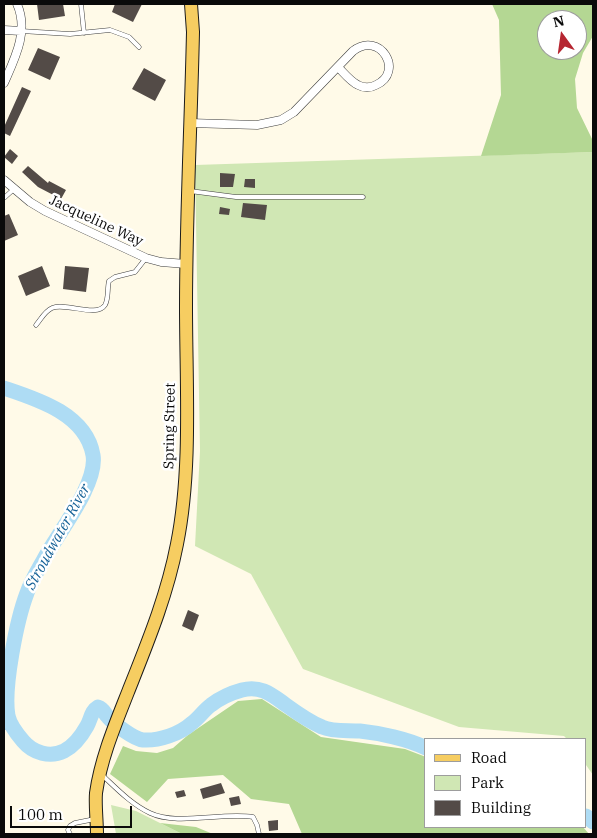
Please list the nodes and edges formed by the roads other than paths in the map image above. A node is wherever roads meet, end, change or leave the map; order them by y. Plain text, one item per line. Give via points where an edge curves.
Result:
1 (17, 4) edge
2 (81, 4) edge
3 (191, 4) edge
4 (4, 30) edge
5 (21, 31) junction
6 (84, 33) junction
7 (139, 47) dead end
8 (338, 67) junction
9 (4, 83) edge
10 (190, 123) junction
11 (4, 180) edge
12 (14, 189) junction
13 (188, 191) junction
14 (363, 197) dead end
15 (4, 198) edge
16 (146, 258) junction
17 (186, 264) junction
18 (36, 325) dead end
19 (100, 773) junction
20 (96, 819) junction
21 (70, 834) edge
22 (97, 834) edge
23 (259, 834) edge

1 - 5 street
2 - 6 lane
3 - 10 main road, Spring Street
4 - 5 street
5 - 6 lane
5 - 9 street via 21,41
6 - 7 lane via 116,31
8 - 8 street via 356,48 370,45 382,51 389,67 384,80 368,88 356,84
8 - 10 street via 294,112 281,120 257,125
10 - 13 main road, Spring Street
11 - 12 street, Jacqueline Way
12 - 15 lane
12 - 16 street, Jacqueline Way via 45,211
13 - 14 lane via 236,197
13 - 17 main road, Spring Street
16 - 17 street, Jacqueline Way
16 - 18 lane via 135,272 115,276 109,281 102,308 57,306 48,310
17 - 19 main road, Spring Street via 186,449 177,543 156,620
19 - 20 main road, Spring Street
19 - 23 lane via 150,813 172,818 253,817
20 - 21 lane via 75,823 70,826
20 - 22 main road, Spring Street

